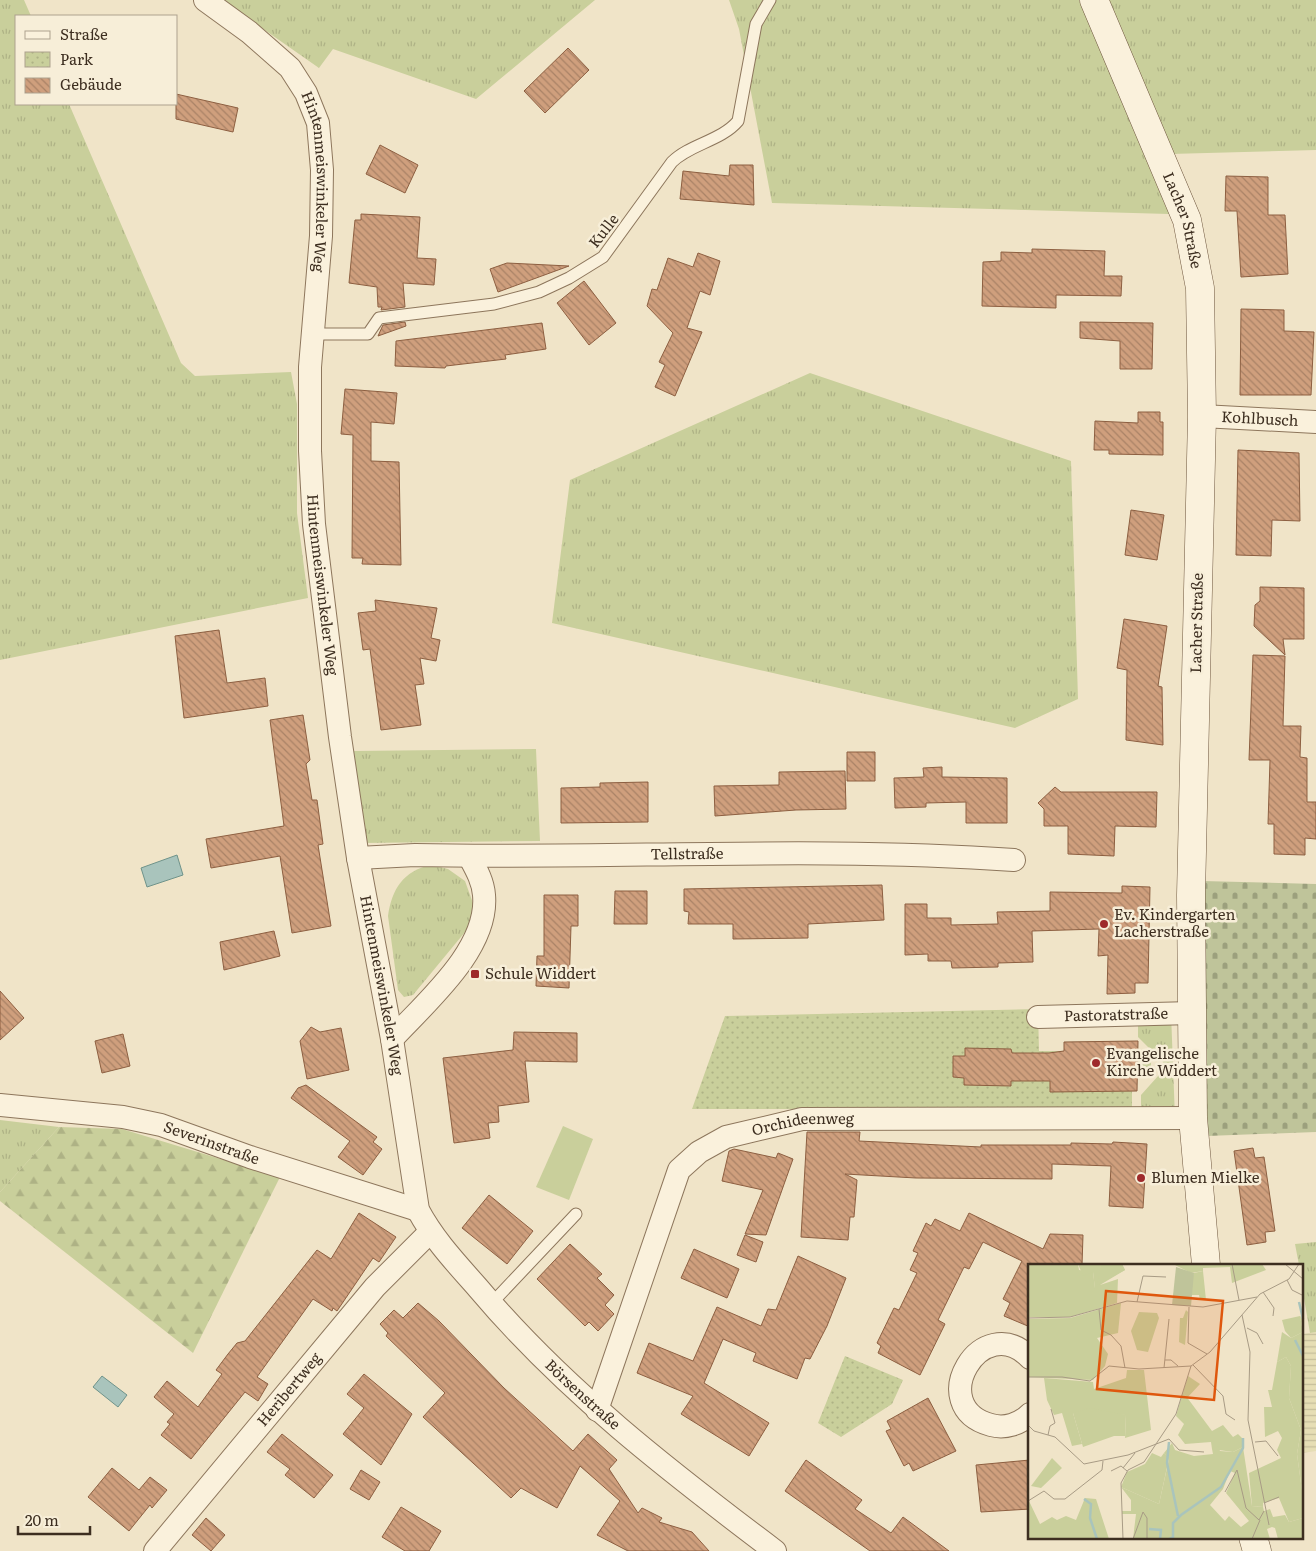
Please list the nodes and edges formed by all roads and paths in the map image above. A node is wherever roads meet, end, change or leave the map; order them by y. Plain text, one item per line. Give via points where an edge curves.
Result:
1 (205, 0) edge
2 (770, 0) edge
3 (1094, 0) edge
4 (313, 334) junction
5 (1202, 416) junction
6 (1316, 422) edge
7 (469, 856) junction
8 (358, 858) junction
9 (1014, 860) dead end
10 (1192, 1013) junction
11 (1038, 1017) dead end
12 (392, 1039) junction
13 (0, 1105) edge
14 (1193, 1118) junction
15 (418, 1210) junction
16 (576, 1214) dead end
17 (430, 1232) junction
18 (1206, 1264) edge
19 (491, 1304) junction
20 (1028, 1357) edge
21 (598, 1410) junction
22 (1028, 1416) edge
23 (1252, 1538) edge
24 (155, 1551) edge
25 (775, 1551) edge
26 (1257, 1551) edge

1 - 4 street, Hintenmeiswinkeler Weg via 290,68 313,108 321,140 322,170
2 - 4 lane, Kulle via 756,24 738,121 672,162 597,263 539,292 494,304 379,318 368,334
3 - 5 street, Lacher Straße via 1187,220 1200,288
4 - 8 street, Hintenmeiswinkeler Weg via 310,451 314,524
5 - 6 street, Kohlbusch
5 - 10 street, Lacher Straße via 1191,869
7 - 8 street, Tellstraße
7 - 9 street, Tellstraße via 796,852 940,854
7 - 12 street via 484,893 478,933 457,968
8 - 12 street, Hintenmeiswinkeler Weg
10 - 11 street, Pastoratstraße
10 - 14 street, Lacher Straße
12 - 15 street, Hintenmeiswinkeler Weg
13 - 15 street, Severinstraße via 123,1117 161,1125
14 - 18 street, Lacher Straße
14 - 21 street, Orchideenweg via 809,1118 716,1141 690,1158 680,1170
15 - 17 street, Börsenstraße
16 - 19 lane
17 - 19 street, Börsenstraße
17 - 24 street, Heribertweg via 375,1287
19 - 21 street, Börsenstraße
20 - 22 street via 1015,1348 1003,1345 990,1347 970,1360 960,1380 963,1401 982,1422 1007,1426
21 - 25 street, Börsenstraße
23 - 26 street

